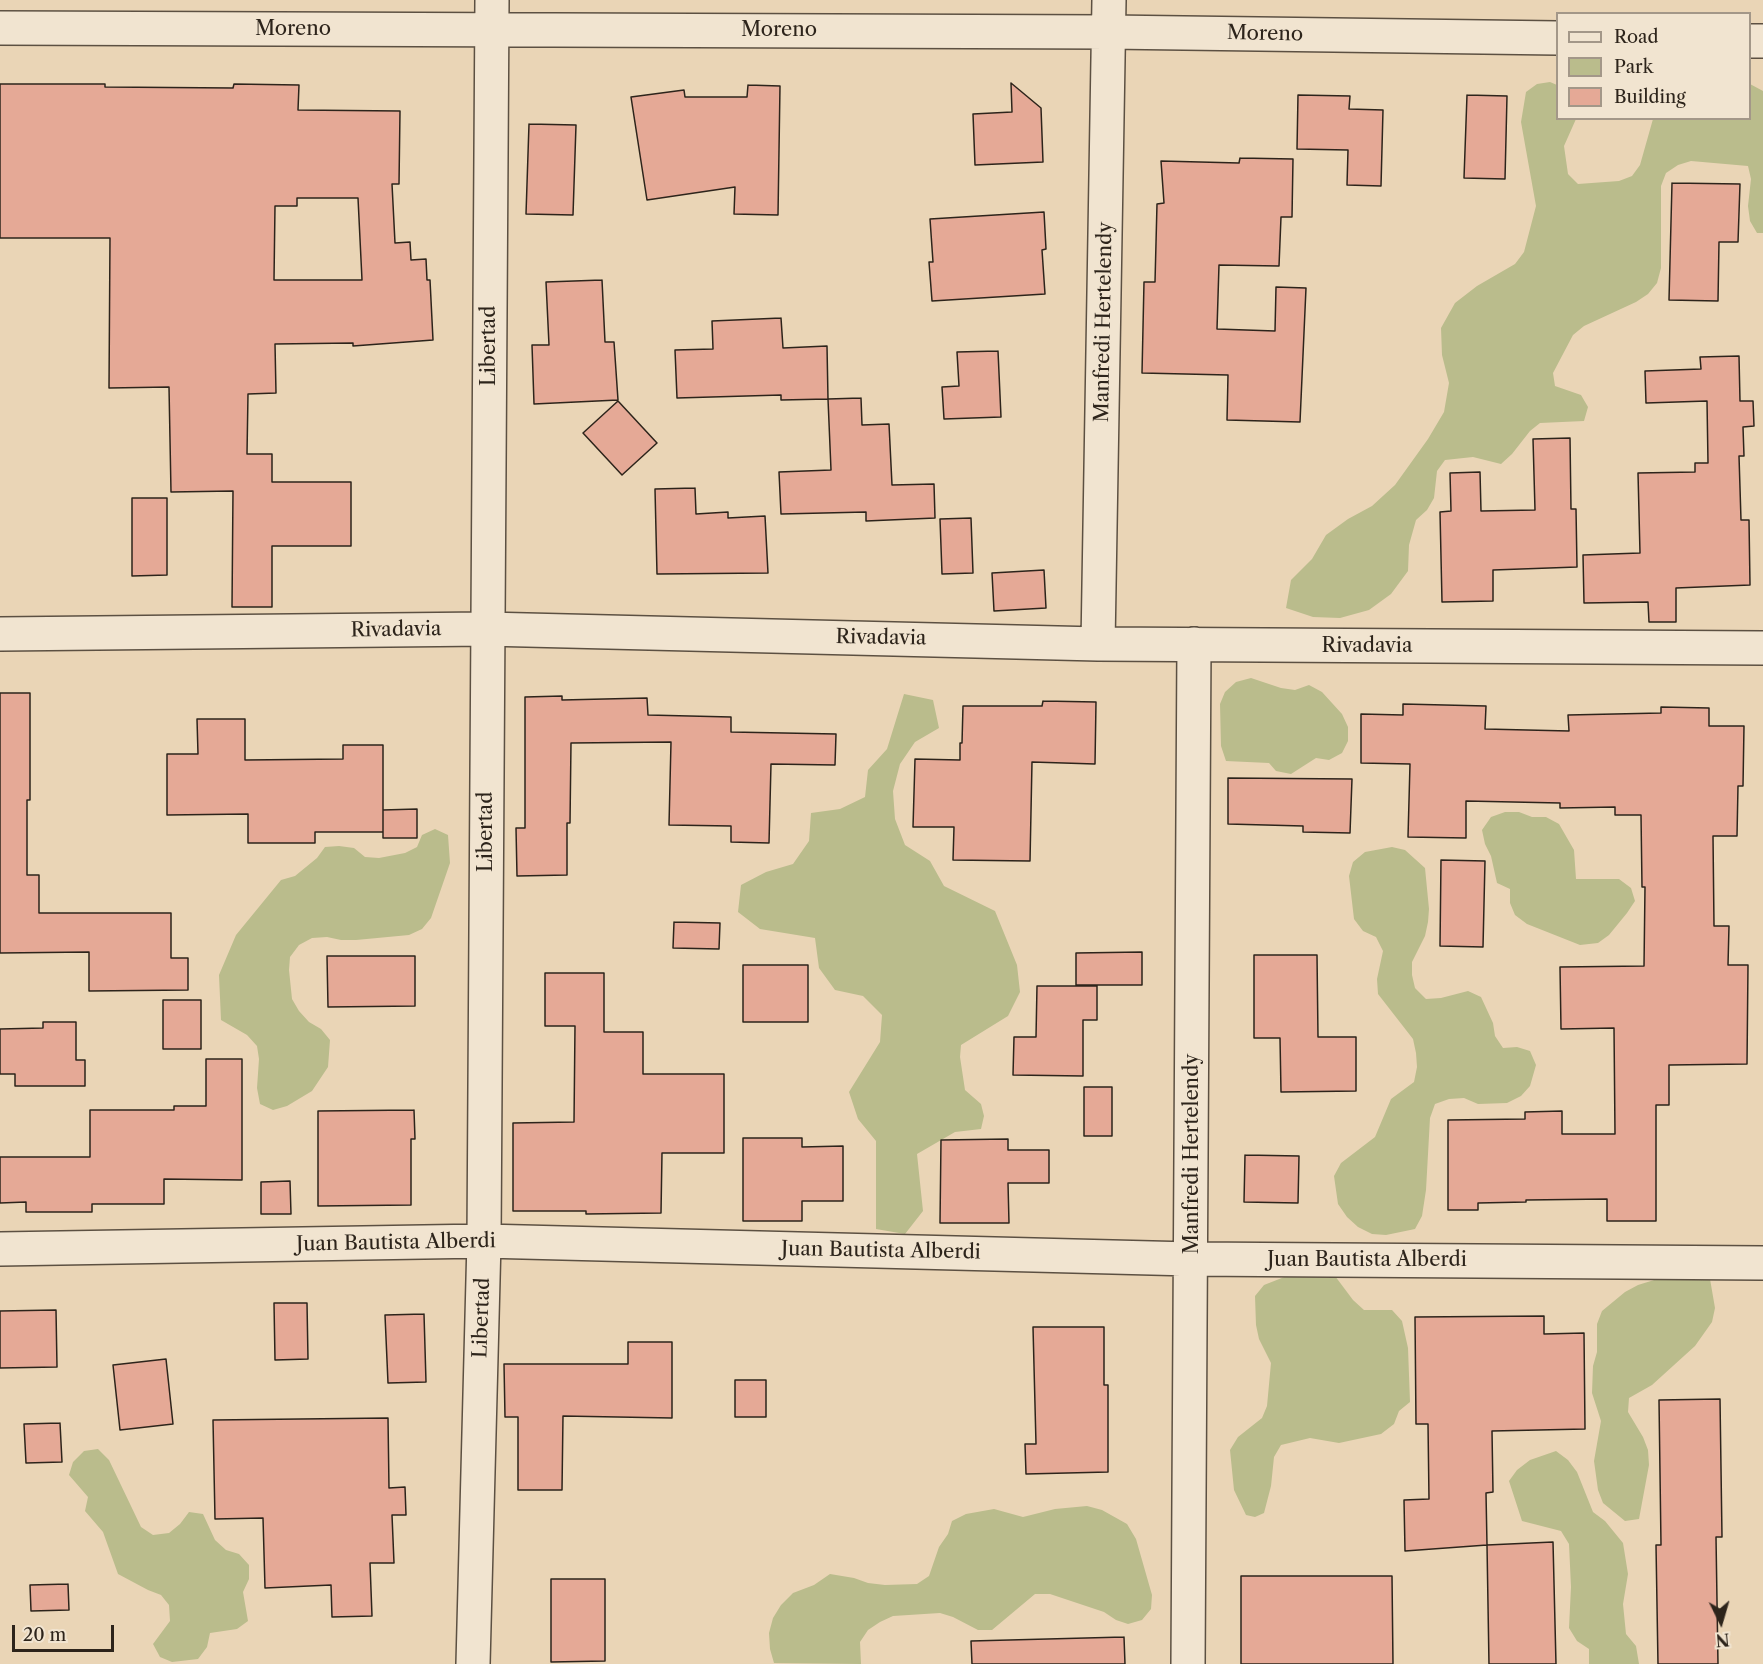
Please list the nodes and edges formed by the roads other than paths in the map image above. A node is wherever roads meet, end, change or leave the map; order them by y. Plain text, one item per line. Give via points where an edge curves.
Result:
1 (491, 14) edge
2 (1109, 16) edge
3 (0, 28) edge
4 (1556, 38) edge
5 (486, 628) junction
6 (0, 634) edge
7 (1098, 644) junction
8 (1194, 644) junction
9 (1763, 648) edge
10 (484, 1241) junction
11 (0, 1249) edge
12 (1191, 1259) junction
13 (1763, 1263) edge
14 (473, 1664) edge
15 (1188, 1664) edge

1 - 2 street, Moreno
1 - 3 street, Moreno
1 - 5 street, Libertad
2 - 4 street, Moreno
2 - 7 street, Manfredi Hertelendy
5 - 6 street, Rivadavia
5 - 7 street, Rivadavia
5 - 10 street, Libertad
7 - 8 street, Rivadavia
8 - 9 street, Rivadavia
8 - 12 street, Manfredi Hertelendy
10 - 11 street, Juan Bautista Alberdi
10 - 12 street, Juan Bautista Alberdi
10 - 14 street, Libertad
12 - 13 street, Juan Bautista Alberdi
12 - 15 street, Manfredi Hertelendy

